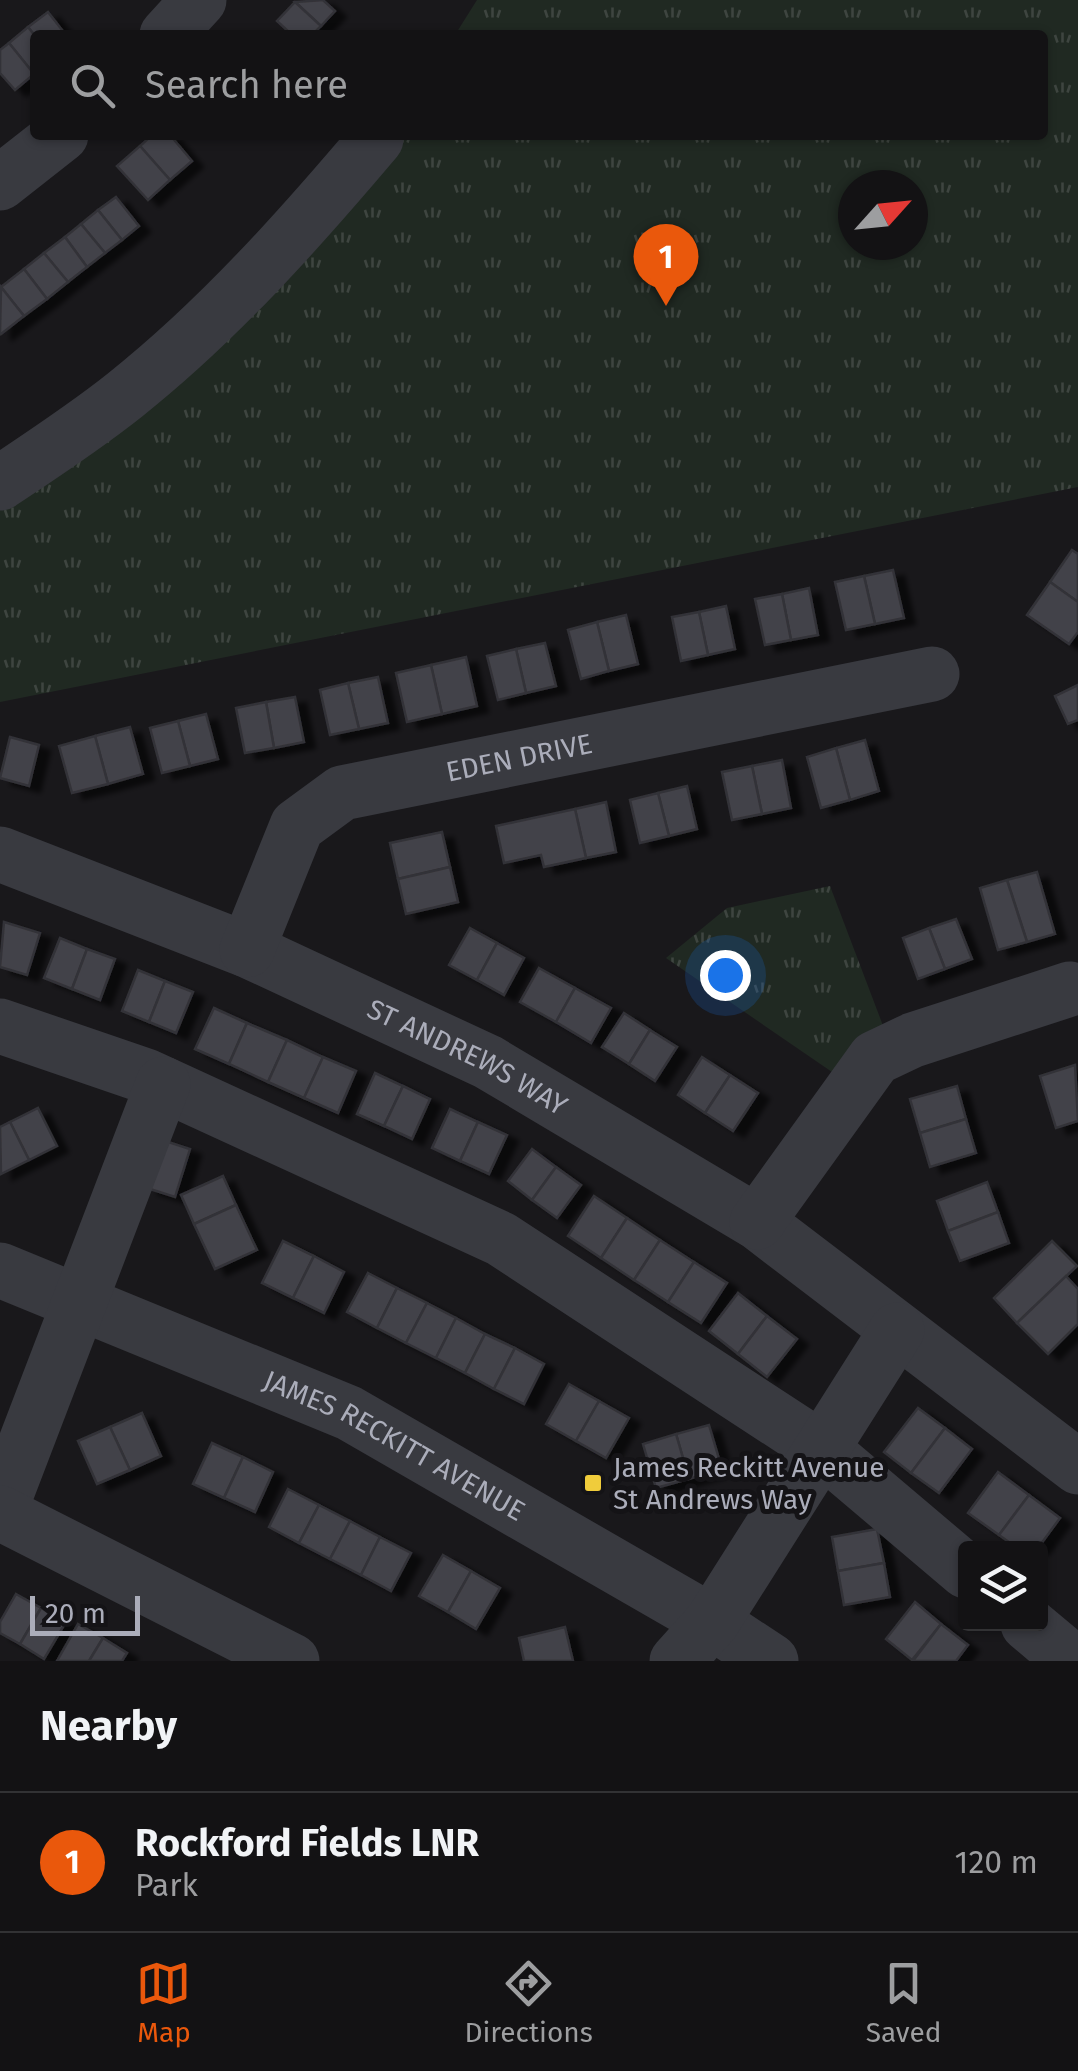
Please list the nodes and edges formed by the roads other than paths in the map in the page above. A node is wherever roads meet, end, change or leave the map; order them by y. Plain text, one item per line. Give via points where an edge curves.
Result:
1 (200, 0) edge
2 (173, 30) edge
3 (55, 140) edge
4 (375, 140) edge
5 (0, 183) edge
6 (0, 483) edge
7 (904, 692) dead end
8 (0, 854) edge
9 (247, 950) junction
10 (1057, 1008) dead end
11 (0, 1026) edge
12 (162, 1084) junction
13 (757, 1222) junction
14 (0, 1270) edge
15 (82, 1300) junction
16 (897, 1330) junction
17 (822, 1449) junction
18 (1078, 1467) edge
19 (0, 1511) edge
20 (958, 1563) edge
21 (1036, 1631) edge
22 (695, 1641) edge
23 (292, 1661) edge
24 (771, 1661) edge
25 (1072, 1661) edge

1 - 2 street
3 - 5 street
4 - 6 street via 288,242 164,361
7 - 9 street, EDEN DRIVE via 342,793 297,826
8 - 9 street, ST ANDREWS WAY
9 - 13 street, ST ANDREWS WAY via 488,1062
10 - 13 street via 913,1040 875,1058
11 - 12 street
12 - 15 street
12 - 17 street via 501,1240
13 - 16 street, ST ANDREWS WAY
14 - 15 street, JAMES RECKITT AVENUE
15 - 19 street
15 - 22 street, JAMES RECKITT AVENUE via 349,1413
16 - 17 street
16 - 18 street, ST ANDREWS WAY
17 - 20 street
17 - 22 street
19 - 23 street
21 - 25 street
22 - 24 street, JAMES RECKITT AVENUE

